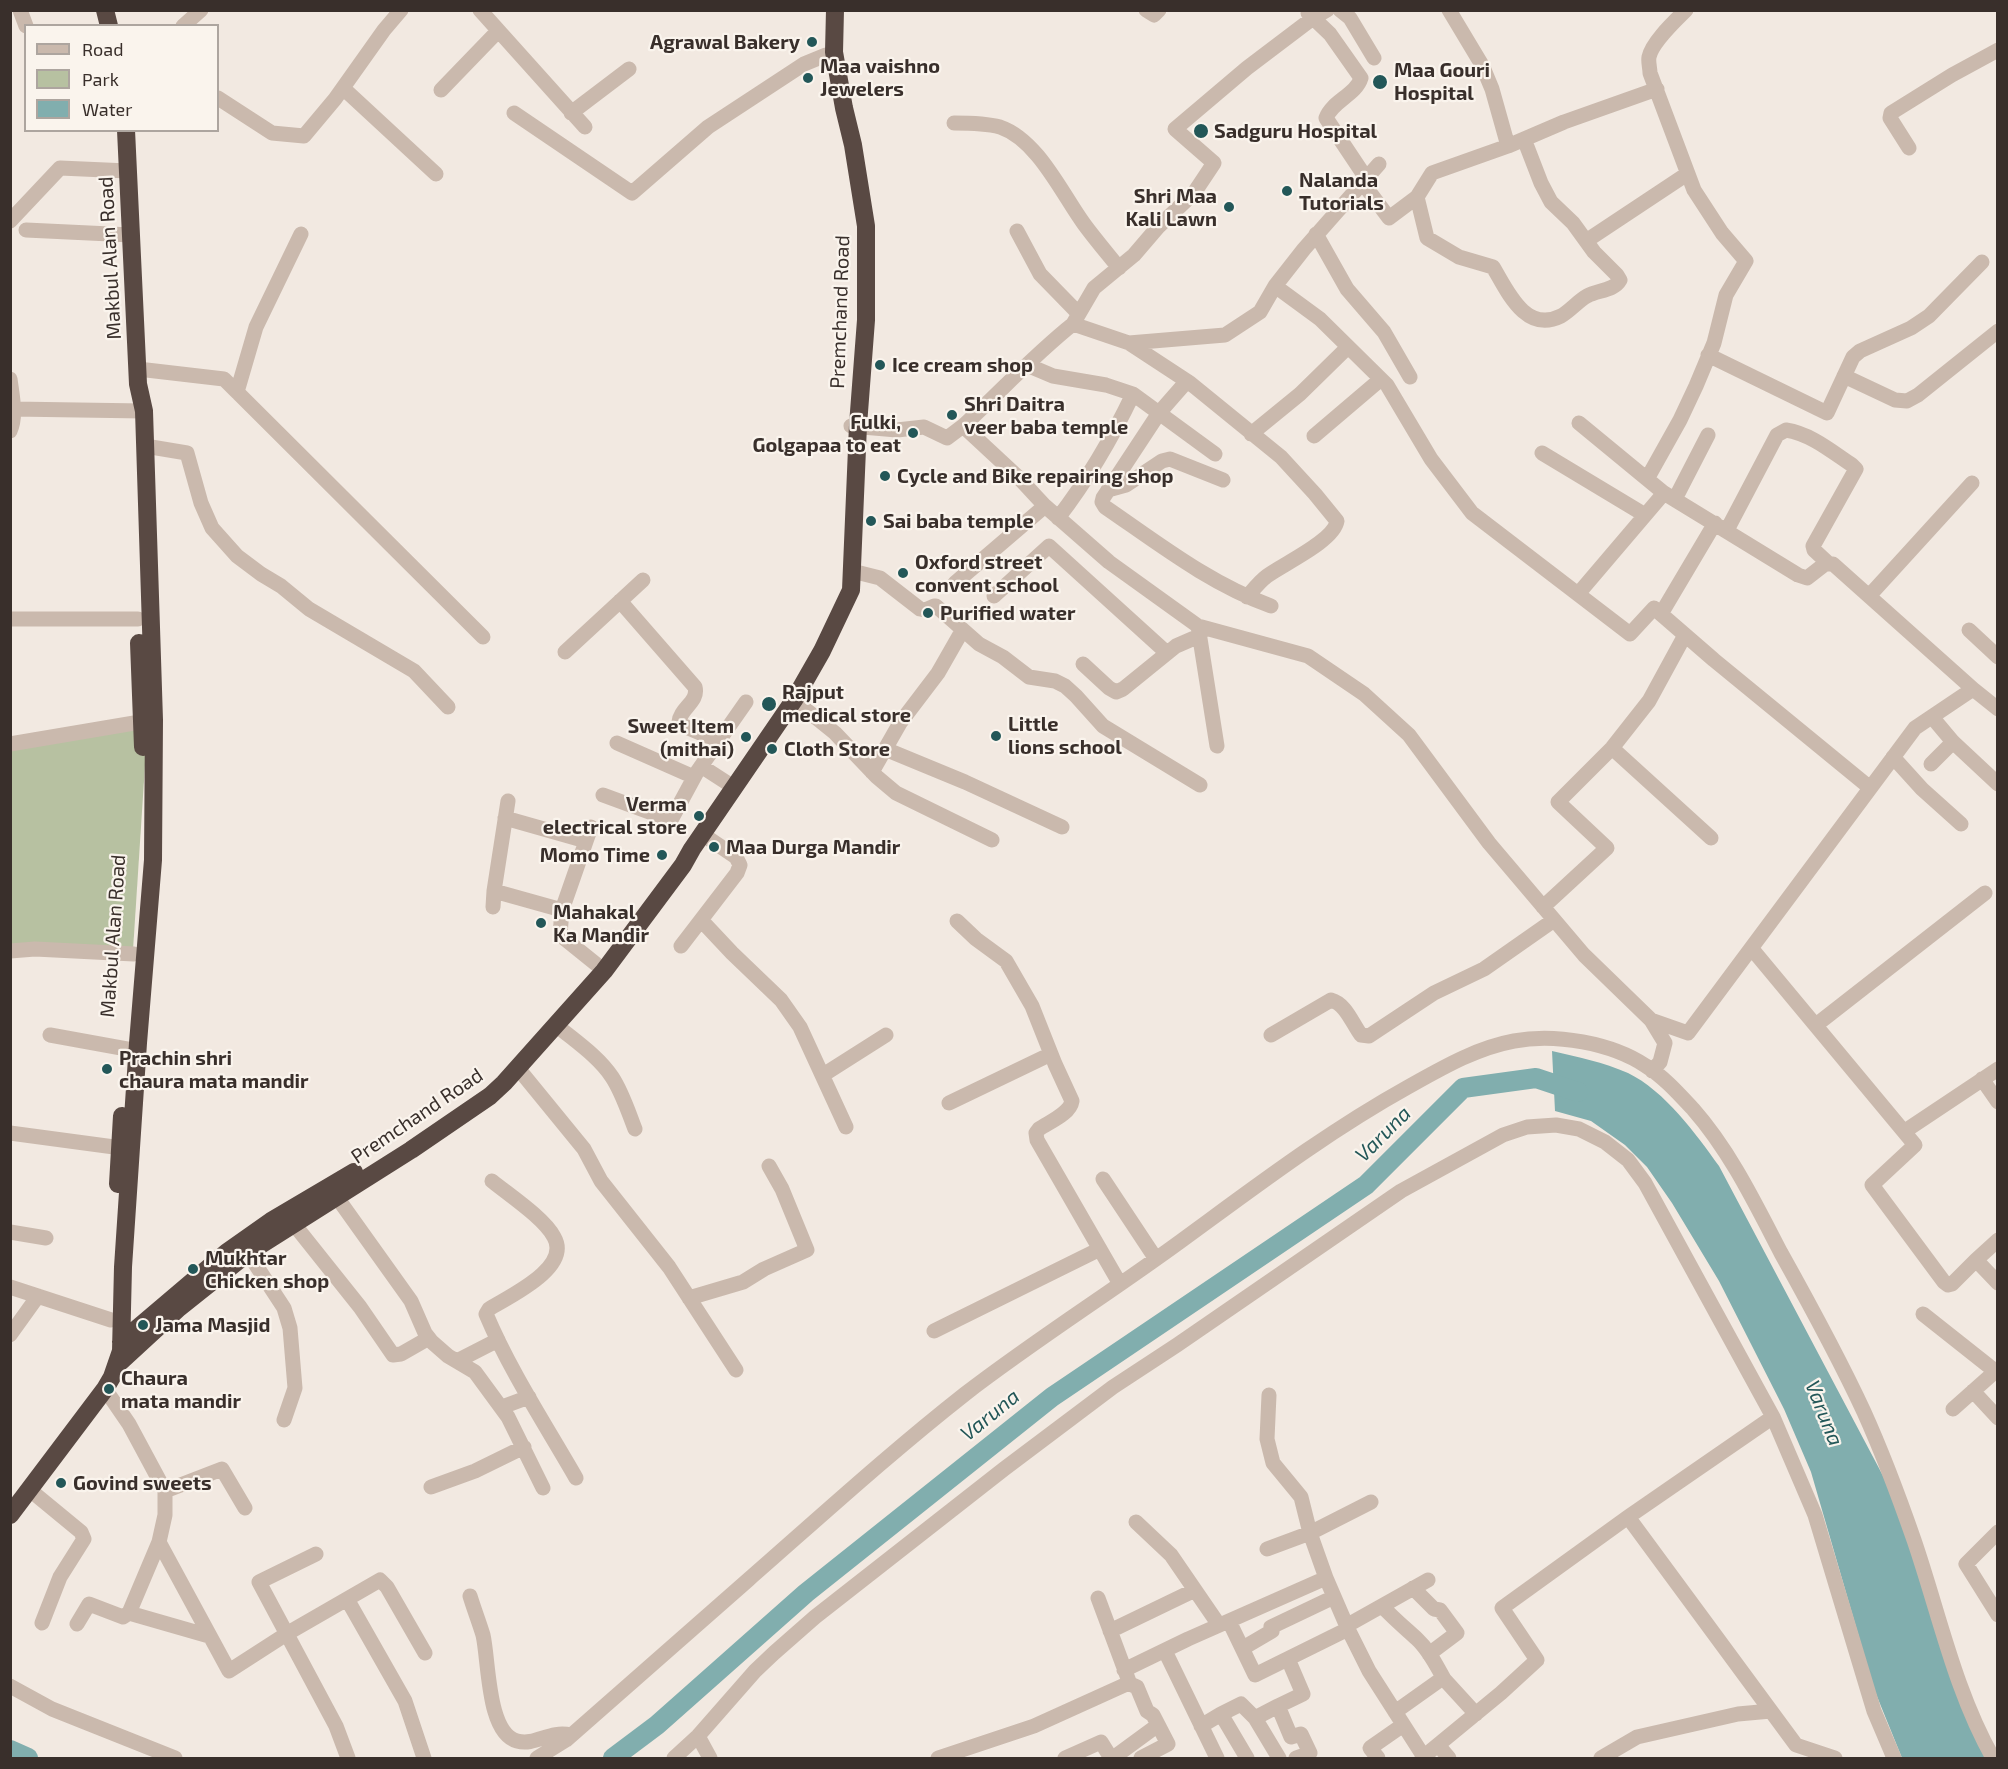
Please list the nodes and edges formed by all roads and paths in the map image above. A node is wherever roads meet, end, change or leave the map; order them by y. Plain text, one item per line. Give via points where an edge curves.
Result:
1 (106, 10) edge
2 (201, 10) edge
3 (401, 10) edge
4 (480, 10) edge
5 (825, 10) edge
6 (835, 10) edge
7 (1146, 10) edge
8 (1159, 10) edge
9 (1327, 10) edge
10 (1340, 10) edge
11 (1449, 10) edge
12 (1310, 14) edge
13 (1677, 14) edge
14 (117, 24) edge
15 (185, 24) edge
16 (498, 31) junction
17 (1998, 50) edge
18 (826, 55) junction
19 (1374, 58) dead end
20 (629, 69) dead end
21 (343, 88) junction
22 (1657, 89) junction
23 (441, 90) dead end
24 (219, 99) edge
25 (514, 113) dead end
26 (571, 113) junction
27 (954, 123) dead end
28 (585, 127) dead end
29 (126, 132) edge
30 (1524, 139) junction
31 (1508, 146) junction
32 (1909, 148) dead end
33 (1379, 164) dead end
34 (128, 171) junction
35 (436, 174) dead end
36 (1687, 174) junction
37 (1364, 180) junction
38 (1417, 197) junction
39 (10, 221) edge
40 (26, 230) dead end
41 (1017, 231) dead end
42 (301, 234) dead end
43 (1316, 234) junction
44 (131, 235) junction
45 (1586, 241) junction
46 (1982, 262) dead end
47 (1119, 268) junction
48 (1275, 286) junction
49 (1075, 319) junction
50 (1998, 331) edge
51 (1129, 343) junction
52 (1348, 347) junction
53 (1708, 356) junction
54 (1027, 365) junction
55 (138, 376) junction
56 (1844, 376) junction
57 (1410, 377) dead end
58 (10, 379) edge
59 (1381, 379) junction
60 (1187, 381) junction
61 (237, 392) junction
62 (1133, 394) junction
63 (13, 410) junction
64 (138, 410) junction
65 (1159, 412) junction
66 (1579, 423) dead end
67 (854, 426) junction
68 (963, 426) junction
69 (10, 431) edge
70 (1251, 434) junction
71 (1708, 435) dead end
72 (1314, 436) dead end
73 (145, 446) junction
74 (1542, 453) dead end
75 (1215, 454) dead end
76 (1647, 479) junction
77 (1223, 480) dead end
78 (1972, 483) dead end
79 (1108, 490) junction
80 (1669, 496) junction
81 (1045, 506) junction
82 (1645, 515) junction
83 (1058, 518) junction
84 (1721, 527) junction
85 (1828, 563) junction
86 (852, 571) junction
87 (643, 580) dead end
88 (956, 584) dead end
89 (1578, 594) junction
90 (994, 596) dead end
91 (1869, 596) junction
92 (1247, 597) junction
93 (620, 601) junction
94 (1271, 606) dead end
95 (1661, 614) junction
96 (840, 616) junction
97 (10, 619) edge
98 (138, 619) junction
99 (1969, 630) dead end
100 (962, 631) junction
101 (1199, 631) junction
102 (1685, 635) junction
103 (483, 637) dead end
104 (565, 652) dead end
105 (1167, 653) junction
106 (1998, 657) edge
107 (1083, 664) dead end
108 (1973, 689) junction
109 (794, 700) junction
110 (746, 702) dead end
111 (448, 707) dead end
112 (1998, 709) edge
113 (1932, 717) junction
114 (148, 720) junction
115 (719, 741) junction
116 (1953, 742) junction
117 (617, 743) dead end
118 (10, 744) edge
119 (1216, 746) dead end
120 (1612, 748) junction
121 (885, 749) junction
122 (1893, 757) junction
123 (1931, 764) dead end
124 (698, 771) junction
125 (872, 772) junction
126 (1998, 784) edge
127 (1200, 785) dead end
128 (1869, 787) junction
129 (735, 788) junction
130 (603, 795) dead end
131 (508, 801) dead end
132 (505, 818) junction
133 (1961, 824) dead end
134 (1062, 827) dead end
135 (1711, 838) dead end
136 (992, 840) dead end
137 (697, 842) junction
138 (494, 891) junction
139 (1985, 892) dead end
140 (493, 907) dead end
141 (1543, 907) junction
142 (143, 908) junction
143 (562, 910) junction
144 (700, 920) junction
145 (1554, 920) junction
146 (957, 921) dead end
147 (681, 946) dead end
148 (1752, 949) junction
149 (10, 951) edge
150 (134, 954) junction
151 (596, 964) junction
152 (1651, 1020) junction
153 (556, 1025) junction
154 (1816, 1025) junction
155 (50, 1035) dead end
156 (886, 1035) dead end
157 (1271, 1035) dead end
158 (133, 1051) junction
159 (1051, 1054) junction
160 (518, 1067) junction
161 (1998, 1069) edge
162 (1652, 1071) junction
163 (823, 1075) junction
164 (1983, 1079) junction
165 (1998, 1102) edge
166 (949, 1103) dead end
167 (846, 1127) dead end
168 (635, 1128) dead end
169 (1905, 1131) junction
170 (10, 1133) edge
171 (126, 1149) junction
172 (770, 1166) dead end
173 (1102, 1179) dead end
174 (492, 1181) dead end
175 (336, 1196) junction
176 (293, 1224) junction
177 (10, 1232) edge
178 (46, 1238) dead end
179 (1998, 1240) edge
180 (1100, 1249) junction
181 (248, 1253) junction
182 (1156, 1259) junction
183 (1976, 1260) junction
184 (1998, 1282) edge
185 (1120, 1284) junction
186 (10, 1287) edge
187 (38, 1296) junction
188 (689, 1298) junction
189 (1923, 1314) dead end
190 (111, 1320) junction
191 (934, 1331) dead end
192 (10, 1335) edge
193 (429, 1338) junction
194 (498, 1341) junction
195 (121, 1342) junction
196 (457, 1360) junction
197 (116, 1366) junction
198 (736, 1370) dead end
199 (1996, 1370) edge
200 (105, 1389) junction
201 (1973, 1391) junction
202 (1269, 1395) dead end
203 (529, 1397) junction
204 (502, 1407) junction
205 (1953, 1409) dead end
206 (1773, 1417) junction
207 (1998, 1418) edge
208 (284, 1420) dead end
209 (524, 1447) junction
210 (576, 1478) dead end
211 (431, 1487) dead end
212 (543, 1488) dead end
213 (30, 1490) junction
214 (165, 1491) junction
215 (10, 1496) edge
216 (1371, 1502) dead end
217 (245, 1508) dead end
218 (10, 1515) edge
219 (1628, 1517) junction
220 (1136, 1522) dead end
221 (1998, 1532) edge
222 (1310, 1533) junction
223 (159, 1542) junction
224 (1267, 1549) dead end
225 (316, 1554) dead end
226 (1326, 1578) junction
227 (1428, 1580) dead end
228 (1413, 1588) junction
229 (1196, 1590) junction
230 (470, 1596) dead end
231 (1334, 1597) junction
232 (1098, 1598) dead end
233 (347, 1599) junction
234 (1382, 1606) junction
235 (129, 1613) junction
236 (1998, 1615) edge
237 (42, 1623) dead end
238 (1224, 1623) junction
239 (77, 1624) dead end
240 (1347, 1628) junction
241 (1110, 1630) junction
242 (288, 1634) junction
243 (209, 1636) junction
244 (1243, 1648) junction
245 (1165, 1651) junction
246 (425, 1653) dead end
247 (1430, 1654) junction
248 (1287, 1659) junction
249 (1127, 1677) junction
250 (1444, 1679) junction
251 (10, 1686) edge
252 (1278, 1706) junction
253 (1771, 1711) junction
254 (1221, 1714) junction
255 (1476, 1714) junction
256 (1255, 1718) junction
257 (1399, 1718) junction
258 (1158, 1725) junction
259 (1201, 1726) junction
260 (571, 1735) junction
261 (699, 1736) junction
262 (1438, 1745) junction
263 (175, 1758) edge
264 (348, 1758) edge
265 (424, 1758) edge
266 (537, 1758) edge
267 (674, 1758) edge
268 (710, 1758) edge
269 (938, 1758) edge
270 (1065, 1758) edge
271 (1112, 1758) edge
272 (1141, 1758) edge
273 (1217, 1758) edge
274 (1246, 1758) edge
275 (1279, 1758) edge
276 (1296, 1758) edge
277 (1378, 1758) edge
278 (1423, 1758) edge
279 (1449, 1758) edge
280 (1600, 1758) edge
281 (1835, 1758) edge
282 (1894, 1758) edge
283 (1993, 1758) edge

1 - 14 street
2 - 15 street
3 - 21 street
4 - 16 street
5 - 18 highway, Premchand Road
6 - 67 highway, Premchand Road via 834,52 866,226 866,320
7 - 8 street via 1152,15
9 - 12 street
10 - 19 street via 1350,18
11 - 31 street via 1482,65
12 - 37 street via 1330,34 1361,78 1326,118
12 - 47 street via 1175,129 1214,164 1194,193
13 - 22 street via 1649,57
16 - 23 street
16 - 26 street
17 - 32 street via 1891,113
18 - 25 street via 804,64 708,128 632,193
18 - 67 highway, Premchand Road via 854,210 858,318
20 - 26 street
21 - 24 street via 304,136 272,133
21 - 35 street
22 - 30 street
22 - 36 street
26 - 28 street
27 - 47 street via 1000,127 1022,140
29 - 34 highway, Makbul Alan Road
30 - 31 street
30 - 45 street via 1551,202
31 - 38 street via 1432,173
33 - 37 street
34 - 39 street via 60,168
34 - 44 highway, Makbul Alan Road
36 - 45 street
36 - 53 street via 1722,233 1746,260 1726,295
37 - 38 street via 1389,218
37 - 43 street
38 - 45 street via 1426,238 1460,257 1493,267 1516,305 1530,316 1558,317 1593,292 1619,282 1619,277
40 - 44 street
41 - 49 street via 1040,274
42 - 61 street via 256,327
43 - 48 street
43 - 57 street via 1347,290 1384,332
44 - 55 highway, Makbul Alan Road
46 - 56 street via 1929,316 1855,354
47 - 49 street via 1094,288
48 - 51 street via 1260,312 1225,334
48 - 52 street via 1320,319
49 - 51 street
49 - 54 street
50 - 56 street via 1907,401 1895,400
51 - 60 street
52 - 59 street
52 - 70 street
53 - 56 street via 1826,414
53 - 76 street via 1680,420
54 - 62 street via 1064,379 1106,385
54 - 68 street
55 - 61 street via 224,379
55 - 64 highway, Makbul Alan Road
58 - 63 street
59 - 72 street
59 - 89 street via 1431,459 1472,513
60 - 65 street
60 - 70 street
61 - 103 street
62 - 65 street
62 - 83 street via 1089,476
63 - 64 street
63 - 69 street
64 - 73 highway, Makbul Alan Road
64 - 98 highway, Makbul Alan Road
65 - 75 street
65 - 79 street
66 - 76 street
67 - 68 street via 897,430 924,427 947,438
67 - 86 highway, Premchand Road
67 - 96 highway, Premchand Road
68 - 81 street
70 - 92 street via 1295,471 1338,523 1319,543 1265,578
71 - 80 street
73 - 111 street via 187,453 212,528 237,556 309,609 414,671
73 - 114 highway, Makbul Alan Road
74 - 82 street
76 - 80 street
77 - 79 street via 1170,459 1126,485
78 - 91 street
79 - 92 street via 1102,500 1105,507 1190,566
80 - 82 street
80 - 84 street
81 - 83 street
81 - 88 street
82 - 89 street
83 - 101 street
84 - 85 street via 1804,578
84 - 85 street via 1777,435 1786,430 1806,435 1856,469 1813,546
84 - 95 street
85 - 91 street
86 - 96 highway, Premchand Road via 851,590
86 - 100 street via 880,578 920,609 936,606
87 - 93 street
89 - 95 street via 1630,633 1654,608
90 - 105 street via 1048,546
91 - 108 street
92 - 94 street
93 - 104 street
93 - 115 street via 695,687 694,698 679,722
95 - 102 street
96 - 109 highway, Premchand Road
97 - 98 street
98 - 114 highway, Makbul Alan Road
99 - 106 street
100 - 121 street
100 - 127 street via 1029,677 1065,686 1103,726
101 - 105 street
101 - 119 street
101 - 141 street via 1308,656 1364,694 1410,735 1489,843
102 - 120 street via 1649,701
102 - 128 street
105 - 107 street via 1116,692
108 - 112 street
108 - 113 street
109 - 125 street via 835,733
109 - 129 highway, Premchand Road
110 - 115 street
113 - 116 street
113 - 122 street via 1915,728
114 - 118 street
114 - 142 highway, Makbul Alan Road via 153,860
115 - 124 street
116 - 123 street
116 - 126 street
117 - 124 street
120 - 135 street
120 - 141 street via 1558,802 1607,848
121 - 125 street
121 - 134 street
122 - 128 street
122 - 133 street
124 - 129 street
124 - 130 street via 671,820
125 - 136 street via 909,801
128 - 148 street
129 - 137 highway, Premchand Road
131 - 132 street
132 - 138 street
132 - 143 street via 588,834
137 - 144 street via 736,857 740,865
137 - 151 highway, Premchand Road via 674,862
137 - 153 highway, Premchand Road via 604,970
138 - 140 street
138 - 143 street
139 - 154 street
141 - 145 street
142 - 150 highway, Makbul Alan Road
142 - 158 highway, Makbul Alan Road
143 - 151 street via 560,935
144 - 147 street
144 - 163 street via 781,1000 800,1027
145 - 152 street
145 - 157 street via 1484,969 1434,993 1369,1036 1361,1035 1343,1008 1331,1000
146 - 159 street via 1006,961 1032,1006
148 - 152 street via 1688,1033
148 - 154 street
149 - 150 street
150 - 158 highway, Makbul Alan Road
151 - 195 highway, Premchand Road via 505,1066 465,1101 227,1252
152 - 162 street via 1665,1043 1660,1062
153 - 160 highway, Premchand Road
153 - 168 street via 604,1066 619,1089
154 - 169 street
155 - 158 street
156 - 163 street
158 - 171 highway, Makbul Alan Road
159 - 166 street
159 - 180 street via 1072,1105 1039,1129 1037,1140
160 - 175 highway, Premchand Road via 473,1109
160 - 188 street via 584,1149 601,1181
161 - 164 street
162 - 182 street via 1627,1055 1565,1039 1531,1038 1482,1050 1391,1096 1318,1142
162 - 283 street via 1694,1110 1714,1135 1851,1385 1905,1514 1971,1715
163 - 167 street
164 - 165 street
164 - 169 street
169 - 183 street via 1915,1145 1872,1185 1948,1285
170 - 171 street
171 - 190 highway, Makbul Alan Road
171 - 195 highway, Makbul Alan Road
172 - 188 street via 807,1250 743,1282
173 - 182 street
174 - 194 street via 548,1228 557,1247 552,1262 534,1282 487,1310
175 - 176 highway, Premchand Road
175 - 193 street via 411,1301
176 - 181 highway, Premchand Road
176 - 193 street via 393,1355
177 - 178 street
179 - 183 street
180 - 185 street
180 - 191 street
181 - 197 highway, Premchand Road via 179,1308
181 - 208 street via 284,1308 290,1328 295,1388
182 - 185 street
183 - 184 street
185 - 260 street via 993,1373 893,1453
186 - 187 street
187 - 190 street
187 - 192 street
188 - 198 street
189 - 199 street
190 - 215 highway, Makbul Alan Road via 109,1352 100,1377
193 - 196 street
194 - 196 street
194 - 203 street
195 - 197 highway, Makbul Alan Road
196 - 204 street via 475,1372
197 - 200 highway, Makbul Alan Road
199 - 201 street
200 - 213 highway, Makbul Alan Road
200 - 214 street
201 - 205 street
201 - 207 street
202 - 222 street via 1269,1452 1301,1497
203 - 204 street
203 - 210 street
204 - 209 street
206 - 219 street
206 - 261 street via 1629,1160 1605,1142 1579,1130 1556,1125 1527,1127 1503,1135 1401,1191 1113,1387 815,1617 755,1671
206 - 282 street via 1815,1515 1874,1711
209 - 211 street
209 - 212 street
213 - 218 highway, Makbul Alan Road
213 - 237 street via 81,1532 84,1539 60,1577
214 - 217 street via 222,1469
214 - 223 street
216 - 222 street
219 - 253 street
219 - 255 street via 1502,1608 1537,1660
220 - 229 street via 1171,1555
221 - 236 street via 1966,1564
222 - 224 street
222 - 226 street
223 - 235 street
223 - 243 street
225 - 242 street via 259,1582
226 - 231 street
226 - 238 street
227 - 228 street
228 - 234 street
228 - 247 street via 1434,1609 1440,1610 1457,1633
229 - 238 street
229 - 241 street
230 - 260 street via 483,1636 492,1698 502,1728 520,1742 558,1733
231 - 240 street
231 - 244 street via 1271,1627 1272,1631
232 - 241 street
233 - 242 street
233 - 246 street via 380,1580
233 - 265 street via 405,1701
234 - 240 street
234 - 247 street
235 - 239 street via 123,1617 89,1604
235 - 243 street
238 - 244 street
238 - 245 street
240 - 248 street
240 - 257 street
241 - 249 street
242 - 243 street via 229,1671
242 - 264 street via 336,1726
244 - 248 street via 1255,1675
245 - 249 street
245 - 259 street
247 - 250 street
248 - 252 street via 1303,1694
249 - 258 street
249 - 269 street via 1034,1726
250 - 255 street
250 - 257 street
251 - 263 street via 52,1709
252 - 256 street
252 - 276 street via 1291,1737 1301,1734 1310,1754
253 - 280 street via 1738,1713 1637,1737
253 - 281 street via 1796,1745
254 - 256 street via 1241,1704
254 - 259 street
254 - 274 street
255 - 262 street
256 - 275 street
257 - 277 street via 1370,1748
257 - 278 street
258 - 271 street
258 - 272 street via 1168,1744
259 - 273 street
260 - 266 street
261 - 267 street
261 - 268 street
262 - 278 street
262 - 279 street
270 - 271 street via 1101,1742

